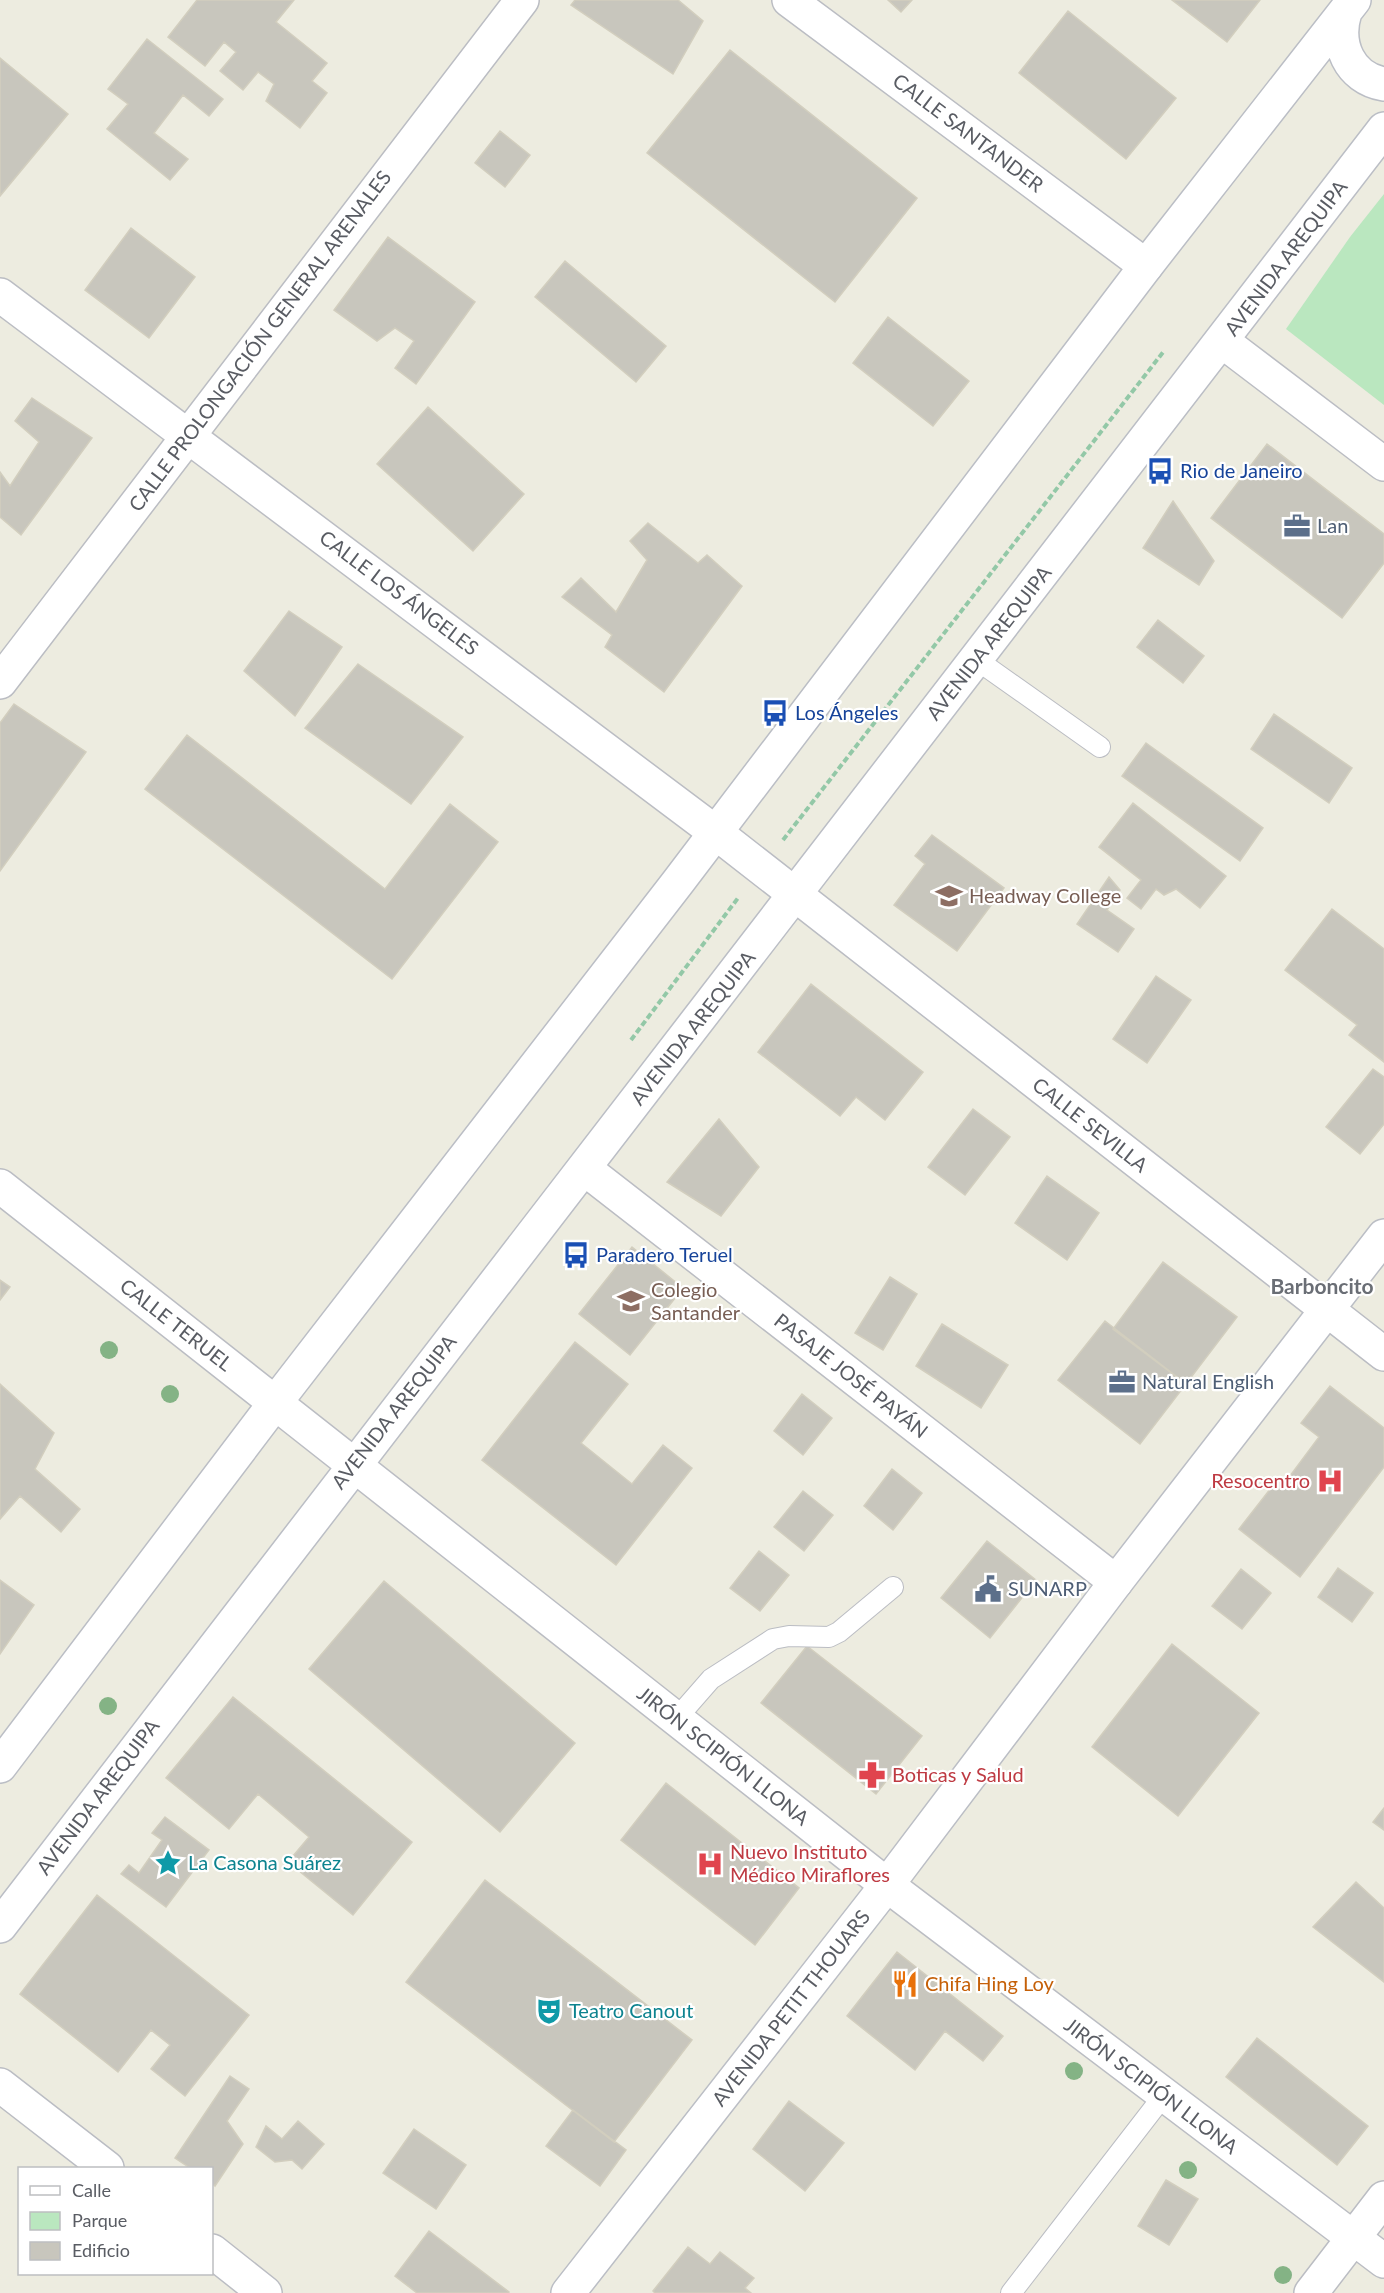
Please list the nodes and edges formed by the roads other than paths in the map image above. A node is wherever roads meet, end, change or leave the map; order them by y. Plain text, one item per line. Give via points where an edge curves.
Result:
1 (522, 0) edge
2 (789, 0) edge
3 (1349, 6) edge
4 (1384, 84) edge
5 (1384, 129) edge
6 (1146, 266) junction
7 (0, 295) edge
8 (1222, 341) junction
9 (188, 434) junction
10 (1384, 464) edge
11 (977, 660) junction
12 (0, 682) edge
13 (1100, 747) dead end
14 (715, 832) junction
15 (796, 894) junction
16 (585, 1169) junction
17 (0, 1186) edge
18 (1384, 1236) edge
19 (1327, 1310) junction
20 (1384, 1354) edge
21 (275, 1403) junction
22 (354, 1463) junction
23 (1116, 1582) junction
24 (893, 1587) dead end
25 (676, 1719) junction
26 (0, 1766) edge
27 (887, 1885) junction
28 (0, 1926) edge
29 (0, 2085) edge
30 (1164, 2095) junction
31 (104, 2167) edge
32 (1384, 2198) edge
33 (1352, 2238) junction
34 (213, 2252) edge
35 (1384, 2261) edge
36 (266, 2293) edge
37 (568, 2293) edge
38 (1011, 2293) edge
39 (1311, 2293) edge

1 - 9 street, CALLE PROLONGACIÓN GENERAL ARENALES
2 - 6 street, CALLE SANTANDER
3 - 4 street via 1340,39 1345,56 1371,82
3 - 6 street
5 - 8 street, AVENIDA AREQUIPA
6 - 14 street
7 - 9 street, CALLE LOS ÁNGELES
8 - 10 street
8 - 11 street, AVENIDA AREQUIPA
9 - 12 street, CALLE PROLONGACIÓN GENERAL ARENALES
9 - 14 street, CALLE LOS ÁNGELES
11 - 13 lane
11 - 15 street, AVENIDA AREQUIPA
14 - 15 street, CALLE LOS ÁNGELES
14 - 21 street
15 - 16 street, AVENIDA AREQUIPA
15 - 19 street, CALLE SEVILLA
16 - 22 street, AVENIDA AREQUIPA
16 - 23 street, PASAJE JOSÉ PAYÁN
17 - 21 street, CALLE TERUEL
18 - 19 street, AVENIDA PETIT THOUARS
19 - 20 street, CALLE SEVILLA
19 - 23 street, AVENIDA PETIT THOUARS
21 - 22 street, CALLE TERUEL
21 - 26 street
22 - 25 street, JIRÓN SCIPIÓN LLONA
22 - 28 street, AVENIDA AREQUIPA
23 - 27 street, AVENIDA PETIT THOUARS
24 - 25 lane via 829,1637 773,1639 711,1679
25 - 27 street, JIRÓN SCIPIÓN LLONA
27 - 30 street, JIRÓN SCIPIÓN LLONA
27 - 37 street, AVENIDA PETIT THOUARS
29 - 31 street
30 - 33 street, JIRÓN SCIPIÓN LLONA
30 - 38 lane
32 - 33 street
33 - 35 street, JIRÓN SCIPIÓN LLONA
33 - 39 street
34 - 36 street

